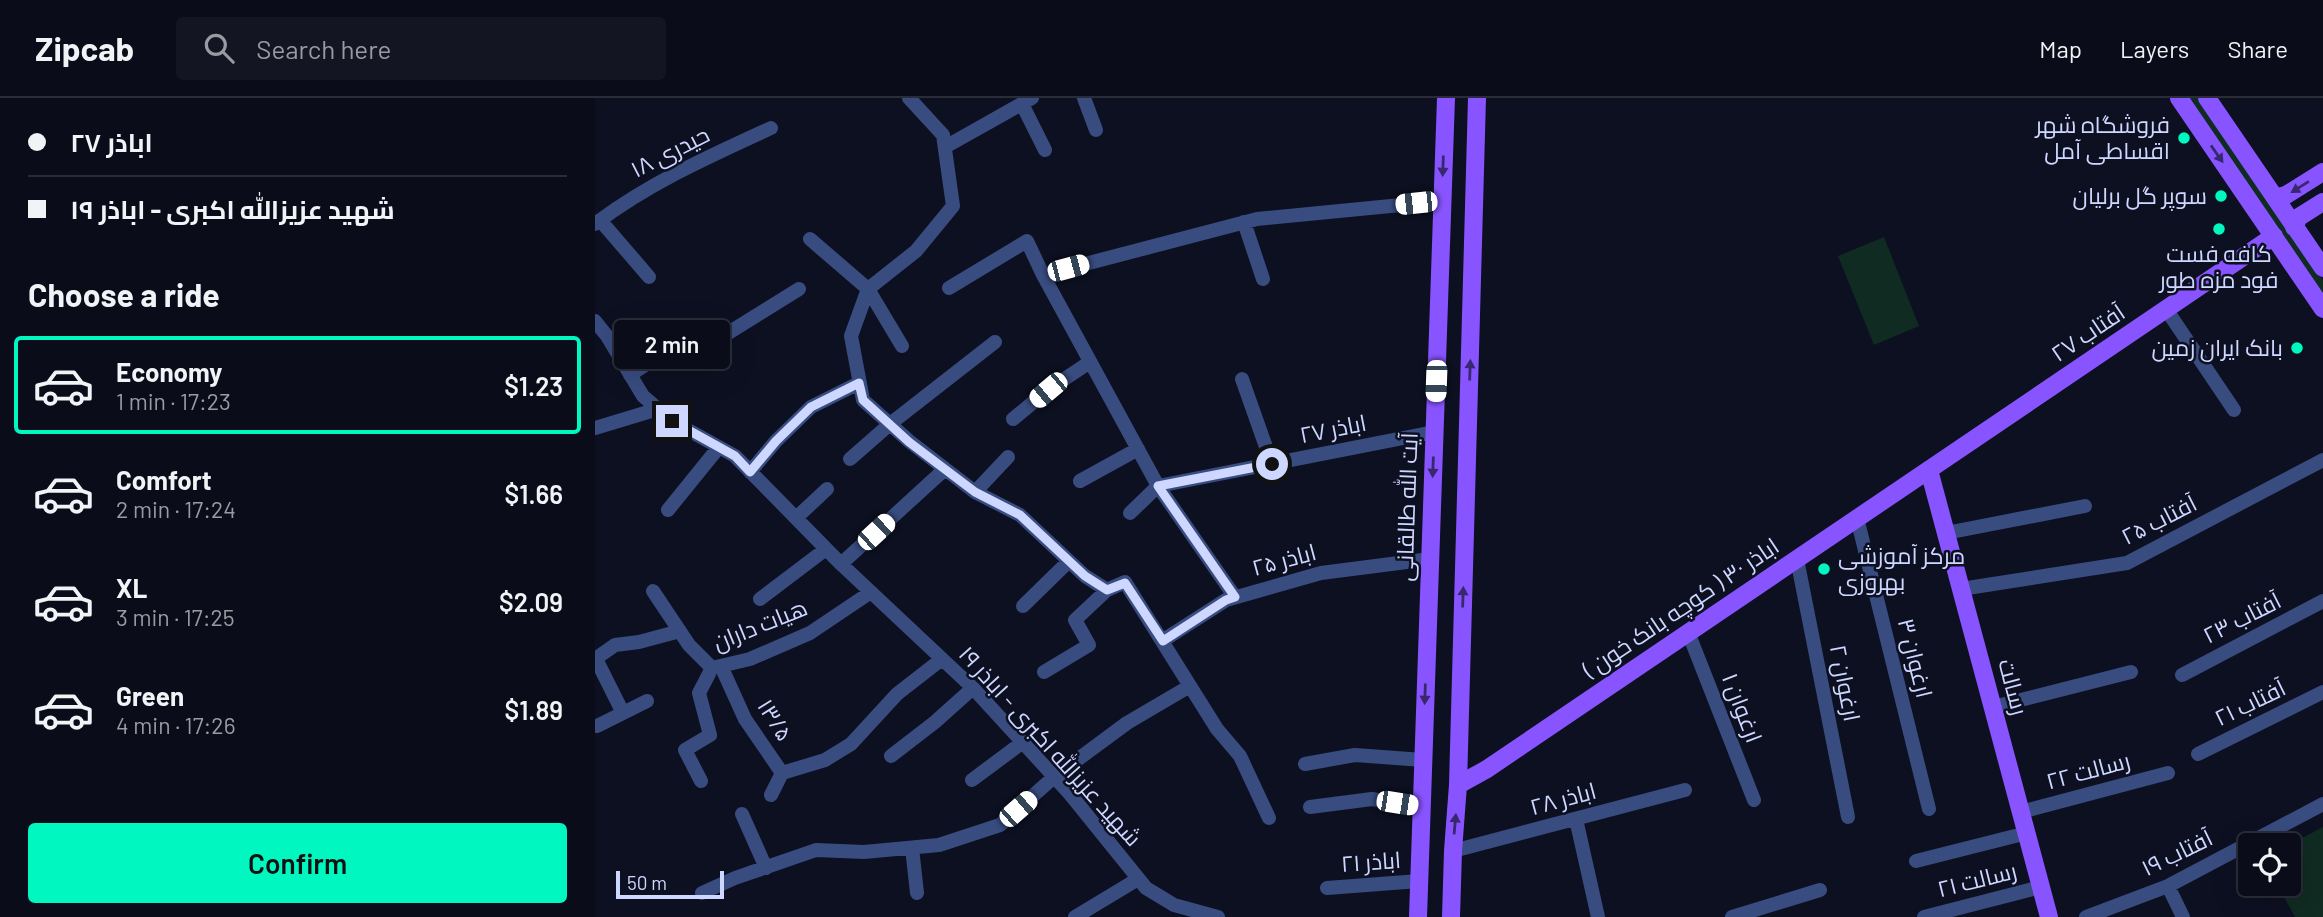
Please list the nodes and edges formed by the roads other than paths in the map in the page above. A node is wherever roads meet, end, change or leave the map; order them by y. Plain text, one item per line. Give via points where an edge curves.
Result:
1 (909, 98) edge
2 (1084, 98) edge
3 (1446, 98) edge
4 (1477, 98) edge
5 (2179, 98) edge
6 (2207, 98) edge
7 (1027, 101) edge
8 (771, 128) dead end
9 (1097, 130) dead end
10 (945, 147) junction
11 (1045, 150) dead end
12 (2323, 172) edge
13 (2275, 198) junction
14 (1442, 201) junction
15 (2323, 202) edge
16 (598, 222) edge
17 (1244, 222) junction
18 (2294, 226) junction
19 (2274, 236) junction
20 (810, 239) dead end
21 (2323, 268) edge
22 (1043, 275) junction
23 (649, 277) dead end
24 (1263, 279) dead end
25 (949, 288) dead end
26 (799, 289) dead end
27 (868, 289) junction
28 (2166, 309) junction
29 (2323, 309) edge
30 (595, 321) edge
31 (995, 342) dead end
32 (902, 346) dead end
33 (1090, 362) junction
34 (630, 375) junction
35 (1243, 379) dead end
36 (859, 383) junction
37 (658, 409) junction
38 (2234, 410) dead end
39 (1013, 419) dead end
40 (890, 424) junction
41 (595, 428) edge
42 (1434, 432) junction
43 (719, 447) junction
44 (1138, 449) junction
45 (1009, 457) dead end
46 (851, 460) dead end
47 (2323, 460) edge
48 (1272, 464) junction
49 (945, 469) junction
50 (1929, 470) junction
51 (750, 472) junction
52 (1080, 481) dead end
53 (1158, 486) junction
54 (827, 489) dead end
55 (975, 492) junction
56 (2085, 506) dead end
57 (668, 510) dead end
58 (1130, 513) dead end
59 (796, 518) junction
60 (1857, 518) junction
61 (1946, 533) junction
62 (826, 549) junction
63 (1430, 559) junction
64 (1797, 559) junction
65 (1069, 561) junction
66 (841, 564) junction
67 (1961, 589) junction
68 (1107, 590) junction
69 (653, 591) dead end
70 (871, 592) junction
71 (1235, 597) junction
72 (760, 599) dead end
73 (2323, 601) edge
74 (1023, 606) dead end
75 (680, 631) junction
76 (1688, 632) junction
77 (1163, 641) junction
78 (595, 659) edge
79 (942, 659) junction
80 (716, 667) junction
81 (1044, 672) dead end
82 (2131, 672) dead end
83 (2182, 675) dead end
84 (1190, 686) junction
85 (973, 688) junction
86 (2323, 692) edge
87 (647, 701) dead end
88 (1993, 707) junction
89 (623, 713) junction
90 (597, 726) dead end
91 (1023, 742) junction
92 (2197, 754) dead end
93 (891, 755) dead end
94 (1423, 760) junction
95 (1305, 764) dead end
96 (782, 773) junction
97 (2168, 773) dead end
98 (1054, 777) junction
99 (972, 780) dead end
100 (701, 781) dead end
101 (1458, 785) junction
102 (1685, 790) dead end
103 (771, 795) dead end
104 (1754, 800) dead end
105 (2323, 804) edge
106 (1310, 807) dead end
107 (1421, 807) junction
108 (1929, 809) dead end
109 (2021, 812) junction
110 (742, 814) dead end
111 (1848, 817) dead end
112 (1269, 818) dead end
113 (1576, 819) junction
114 (2027, 834) junction
115 (912, 848) junction
116 (1453, 852) junction
117 (1916, 861) dead end
118 (766, 868) junction
119 (1138, 879) junction
120 (1419, 881) junction
121 (1452, 883) junction
122 (2168, 886) junction
123 (2041, 887) junction
124 (1327, 888) dead end
125 (1820, 890) dead end
126 (702, 893) dead end
127 (917, 893) dead end
128 (1185, 914) edge
129 (1075, 917) edge
130 (1218, 917) edge
131 (1418, 917) edge
132 (1451, 917) edge
133 (1598, 917) edge
134 (1732, 917) edge
135 (1924, 917) edge
136 (2049, 917) edge
137 (2086, 917) edge
138 (2183, 917) edge

1 - 10 street via 943,135
2 - 9 street
3 -> 14 main road, آیت الله طالقانی
101 -> 4 main road
5 -> 19 main road
6 - 13 main road
7 - 10 street
7 - 11 street
8 - 16 street, حیدری ۱۸ via 689,166
10 - 27 street via 953,206 916,251
12 -> 13 main road
13 - 18 main road
14 - 17 street
14 - 42 main road, آیت الله طالقانی
15 - 18 main road via 2299,217
16 - 23 street
17 - 22 street
17 - 24 street
18 - 21 main road
19 - 28 main road, آفتاب ۲۷
19 - 29 main road
20 - 27 street
22 - 25 street via 1027,241
22 - 33 street
26 - 34 street via 717,340 690,337
27 - 32 street
27 - 36 street via 851,336
28 - 38 street
28 - 50 main road, آفتاب ۲۷
30 - 34 street, شهید عزیزالله اکبری - اباذر ۱۹
31 - 40 street
33 - 39 street
33 - 44 street
34 - 37 street, شهید عزیزالله اکبری - اباذر ۱۹
35 - 48 street
36 - 40 street via 863,400
36 - 51 street via 811,407
37 - 41 street
37 - 43 street, شهید عزیزالله اکبری - اباذر ۱۹
40 - 46 street
40 - 49 street
42 - 48 street, اباذر ۲۷
42 -> 63 main road, آیت الله طالقانی
43 - 51 street, شهید عزیزالله اکبری - اباذر ۱۹
43 - 57 street
44 - 52 street
44 - 53 street
45 - 55 street
47 - 67 street, آفتاب ۲۵ via 2127,563
48 - 53 street, اباذر ۲۷
49 - 55 street
49 - 66 street
50 - 60 main road, اباذر ۳۰ ( کوچه بانک خون )
50 - 61 main road, رسالت
51 - 59 street, شهید عزیزالله اکبری - اباذر ۱۹
53 - 58 street
53 - 71 street
54 - 59 street
55 - 65 street via 1020,515
56 - 61 street
59 - 62 street, شهید عزیزالله اکبری - اباذر ۱۹
60 - 64 main road, اباذر ۳۰ ( کوچه بانک خون )
60 - 108 street, ارغوان ۳
61 - 67 main road, رسالت
62 - 66 street, شهید عزیزالله اکبری - اباذر ۱۹
62 - 72 street
63 - 71 street, اباذر ۲۵ via 1321,573
63 -> 94 main road, آیت الله طالقانی
64 - 76 main road, اباذر ۳۰ ( کوچه بانک خون )
64 - 111 street, ارغوان ۲
65 - 68 street
65 - 74 street
66 - 70 street, شهید عزیزالله اکبری - اباذر ۱۹
67 - 88 main road, رسالت
68 - 77 street via 1125,583
68 - 81 street via 1075,620 1089,645
69 - 75 street, هیات داران
70 - 79 street, شهید عزیزالله اکبری - اباذر ۱۹
70 - 80 street, هیات داران via 810,633 750,659
71 - 77 street, اباذر ۲۵
73 - 83 street, آفتاب ۲۳
75 - 78 street via 615,645
75 - 80 street, هیات داران via 688,645
76 - 101 main road, اباذر ۳۰ ( کوچه بانک خون )
76 - 104 street, ارغوان ۱
77 - 84 street
78 - 89 street
79 - 85 street, شهید عزیزالله اکبری - اباذر ۱۹
79 - 96 street via 897,694 851,744 825,760
80 - 96 street, ۱۳/۵
80 - 100 street via 699,693 710,735 685,750
82 - 88 street
84 - 98 street via 1127,723
84 - 112 street via 1240,756
85 - 91 street, شهید عزیزالله اکبری - اباذر ۱۹
85 - 93 street
86 - 92 street, آفتاب ۲۱
87 - 89 street
88 - 109 main road, رسالت
89 - 90 street
91 - 98 street, شهید عزیزالله اکبری - اباذر ۱۹
91 - 99 street
94 - 95 street via 1355,755
94 - 107 main road, آیت الله طالقانی
96 - 103 street, ۱۳/۵
97 - 109 street, رسالت ۲۲
98 - 115 street via 1000,825 939,845
98 - 119 street, شهید عزیزالله اکبری - اباذر ۱۹
116 -> 101 main road
102 - 113 street, اباذر ۲۸
105 - 122 street, آفتاب ۱۹
106 - 107 street via 1372,799
107 - 120 main road, آیت الله طالقانی
109 - 114 main road, رسالت
110 - 118 street
113 - 116 street, اباذر ۲۸
113 - 133 street
114 - 117 street
114 - 123 main road, رسالت
115 - 118 street via 816,850
115 - 127 street
116 - 121 main road
118 - 126 street
119 - 128 street, شهید عزیزالله اکبری - اباذر ۱۹
119 - 129 street
120 - 121 main road via 1434,895
120 - 124 street, اباذر ۲۱
120 - 131 main road, آیت الله طالقانی
121 - 132 main road
122 - 137 street, آفتاب ۱۹
122 - 138 street
123 - 135 street, رسالت ۲۱
123 - 136 main road, رسالت
125 - 134 street
128 - 130 street, شهید عزیزالله اکبری - اباذر ۱۹

